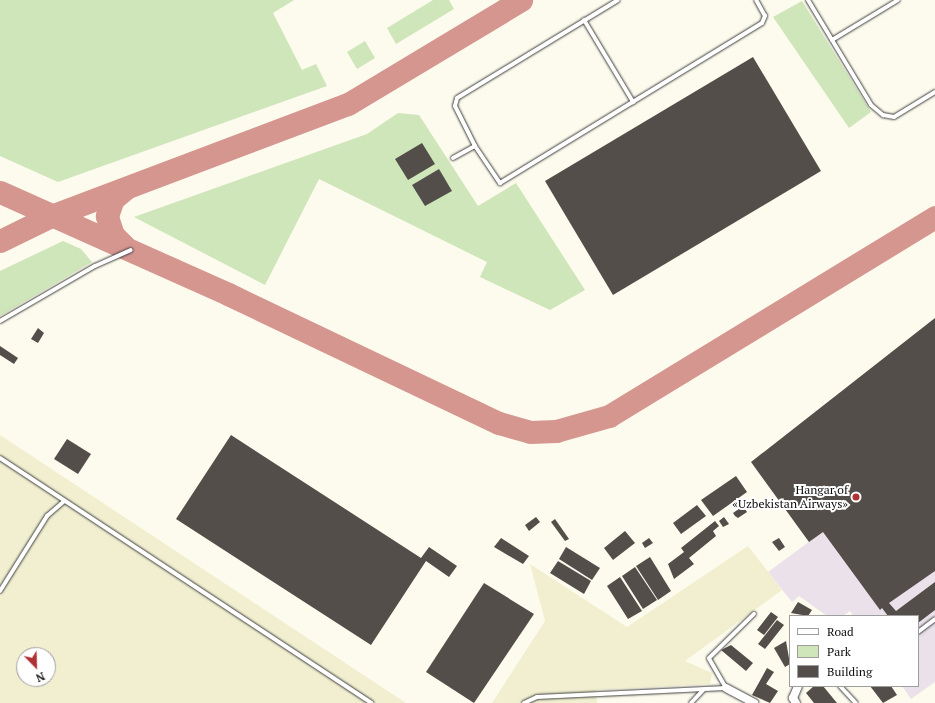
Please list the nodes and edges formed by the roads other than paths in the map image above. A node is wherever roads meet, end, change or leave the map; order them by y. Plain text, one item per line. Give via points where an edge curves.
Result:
1 (618, 0) edge
2 (756, 0) edge
3 (808, 0) edge
4 (898, 0) edge
5 (584, 20) junction
6 (832, 40) junction
7 (935, 92) edge
8 (632, 102) junction
9 (475, 146) junction
10 (452, 158) dead end
11 (131, 250) dead end
12 (0, 321) edge
13 (0, 458) edge
14 (64, 501) junction
15 (0, 591) edge
16 (754, 614) dead end
17 (935, 619) edge
18 (919, 631) edge
19 (798, 687) edge
20 (841, 687) edge
21 (726, 688) junction
22 (703, 690) junction
23 (372, 703) edge
24 (524, 703) edge
25 (691, 703) edge
26 (754, 703) edge
27 (796, 703) edge
28 (856, 703) edge

1 - 5 lane
2 - 8 lane via 765,16 762,23
3 - 6 lane
4 - 6 lane
5 - 8 lane
5 - 9 lane via 455,100
6 - 7 lane via 871,105 886,117 894,117
8 - 9 lane via 500,183
9 - 10 lane
11 - 12 lane via 95,266
13 - 14 lane
14 - 15 lane via 47,516
14 - 23 lane
16 - 21 lane via 709,658
17 - 18 lane
19 - 27 street via 793,698
20 - 28 lane
21 - 22 lane
21 - 26 street
22 - 24 lane via 537,697
22 - 25 lane

